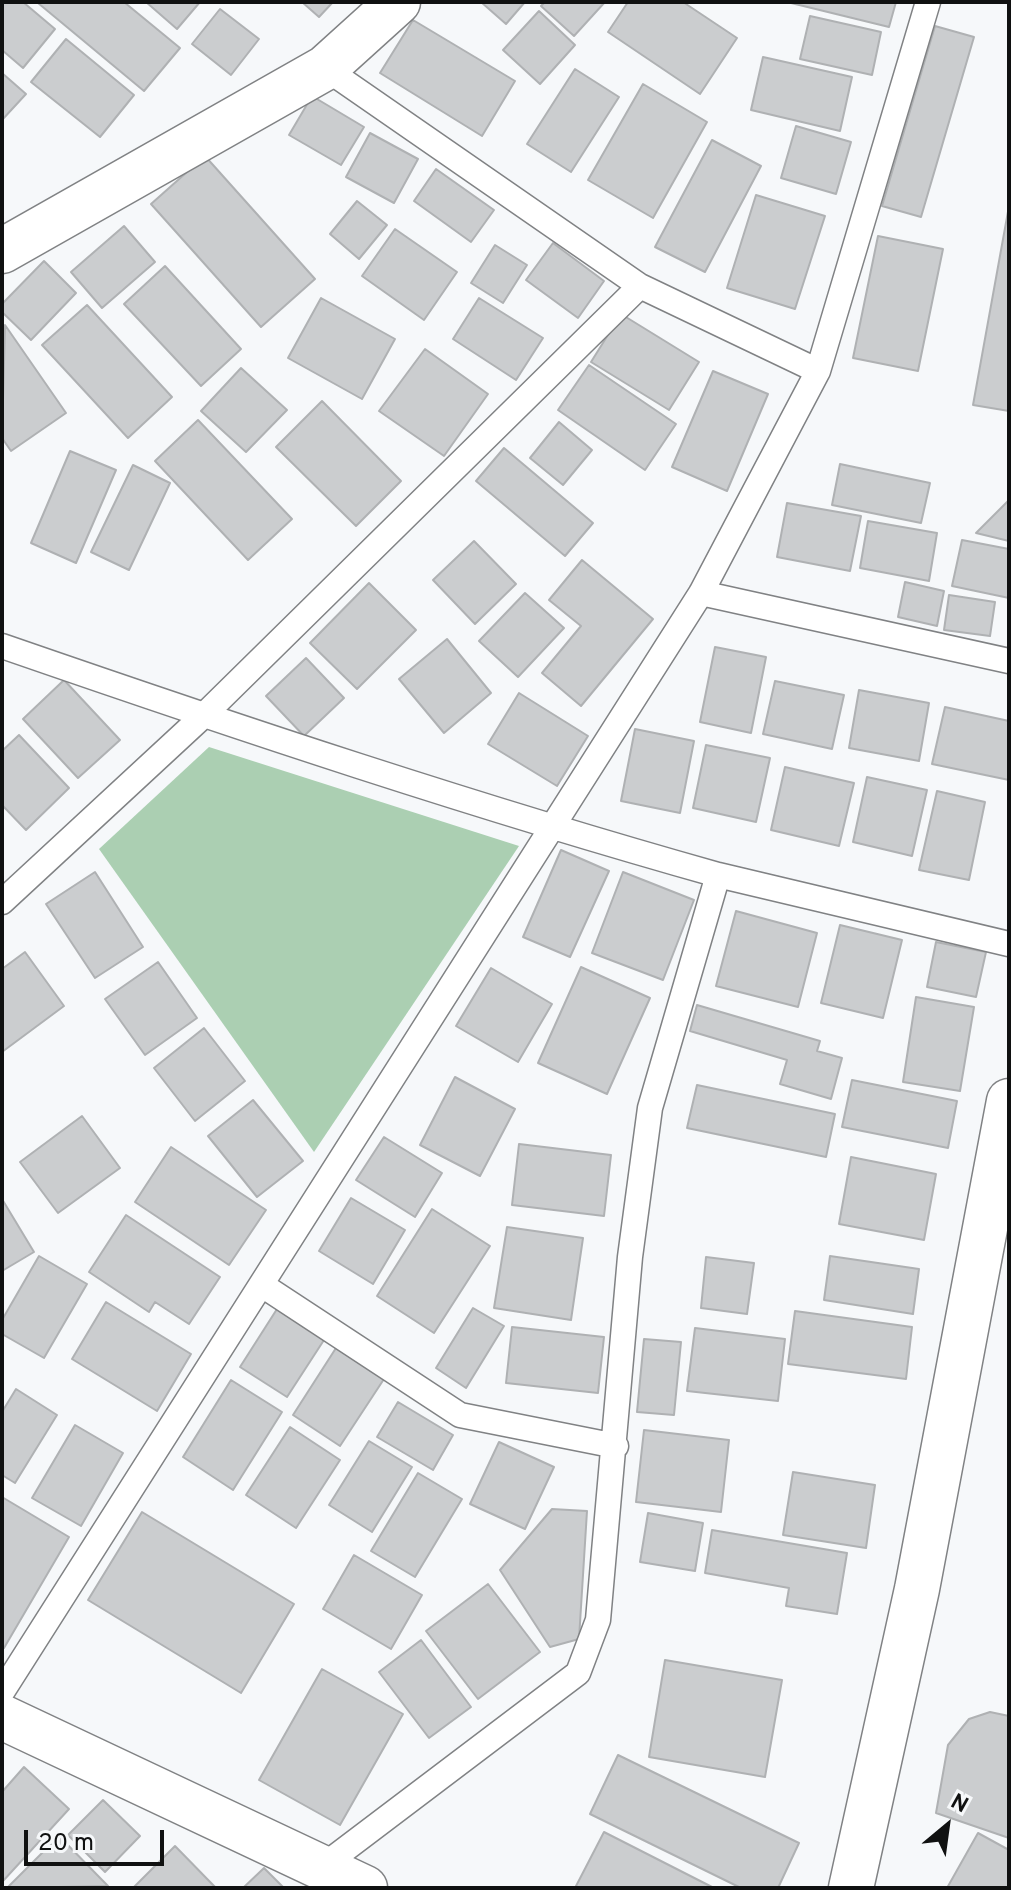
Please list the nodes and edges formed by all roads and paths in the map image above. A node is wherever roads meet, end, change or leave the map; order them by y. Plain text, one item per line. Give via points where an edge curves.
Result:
1 (398, 2) edge
2 (928, 2) edge
3 (325, 68) junction
4 (2, 251) edge
5 (640, 286) junction
6 (818, 371) junction
7 (701, 593) junction
8 (2, 646) edge
9 (1009, 661) edge
10 (203, 716) junction
11 (553, 828) junction
12 (718, 875) junction
13 (2, 902) edge
14 (1009, 944) edge
15 (1009, 1101) edge
16 (262, 1285) junction
17 (616, 1446) junction
18 (2, 1692) edge
19 (2, 1717) edge
20 (323, 1866) junction
21 (365, 1888) edge
22 (851, 1888) edge

1 - 3 street
2 - 6 lane
3 - 4 street
3 - 5 lane
5 - 6 lane
5 - 10 lane
6 - 7 lane
7 - 9 lane
7 - 11 lane
8 - 10 lane
10 - 11 lane
10 - 13 lane
11 - 12 lane
11 - 16 lane
12 - 14 lane
12 - 17 lane via 650,1108 630,1257
15 - 22 street via 917,1589
16 - 17 lane via 460,1415
16 - 18 lane
17 - 20 lane via 598,1620 578,1673
19 - 20 street
20 - 21 street

